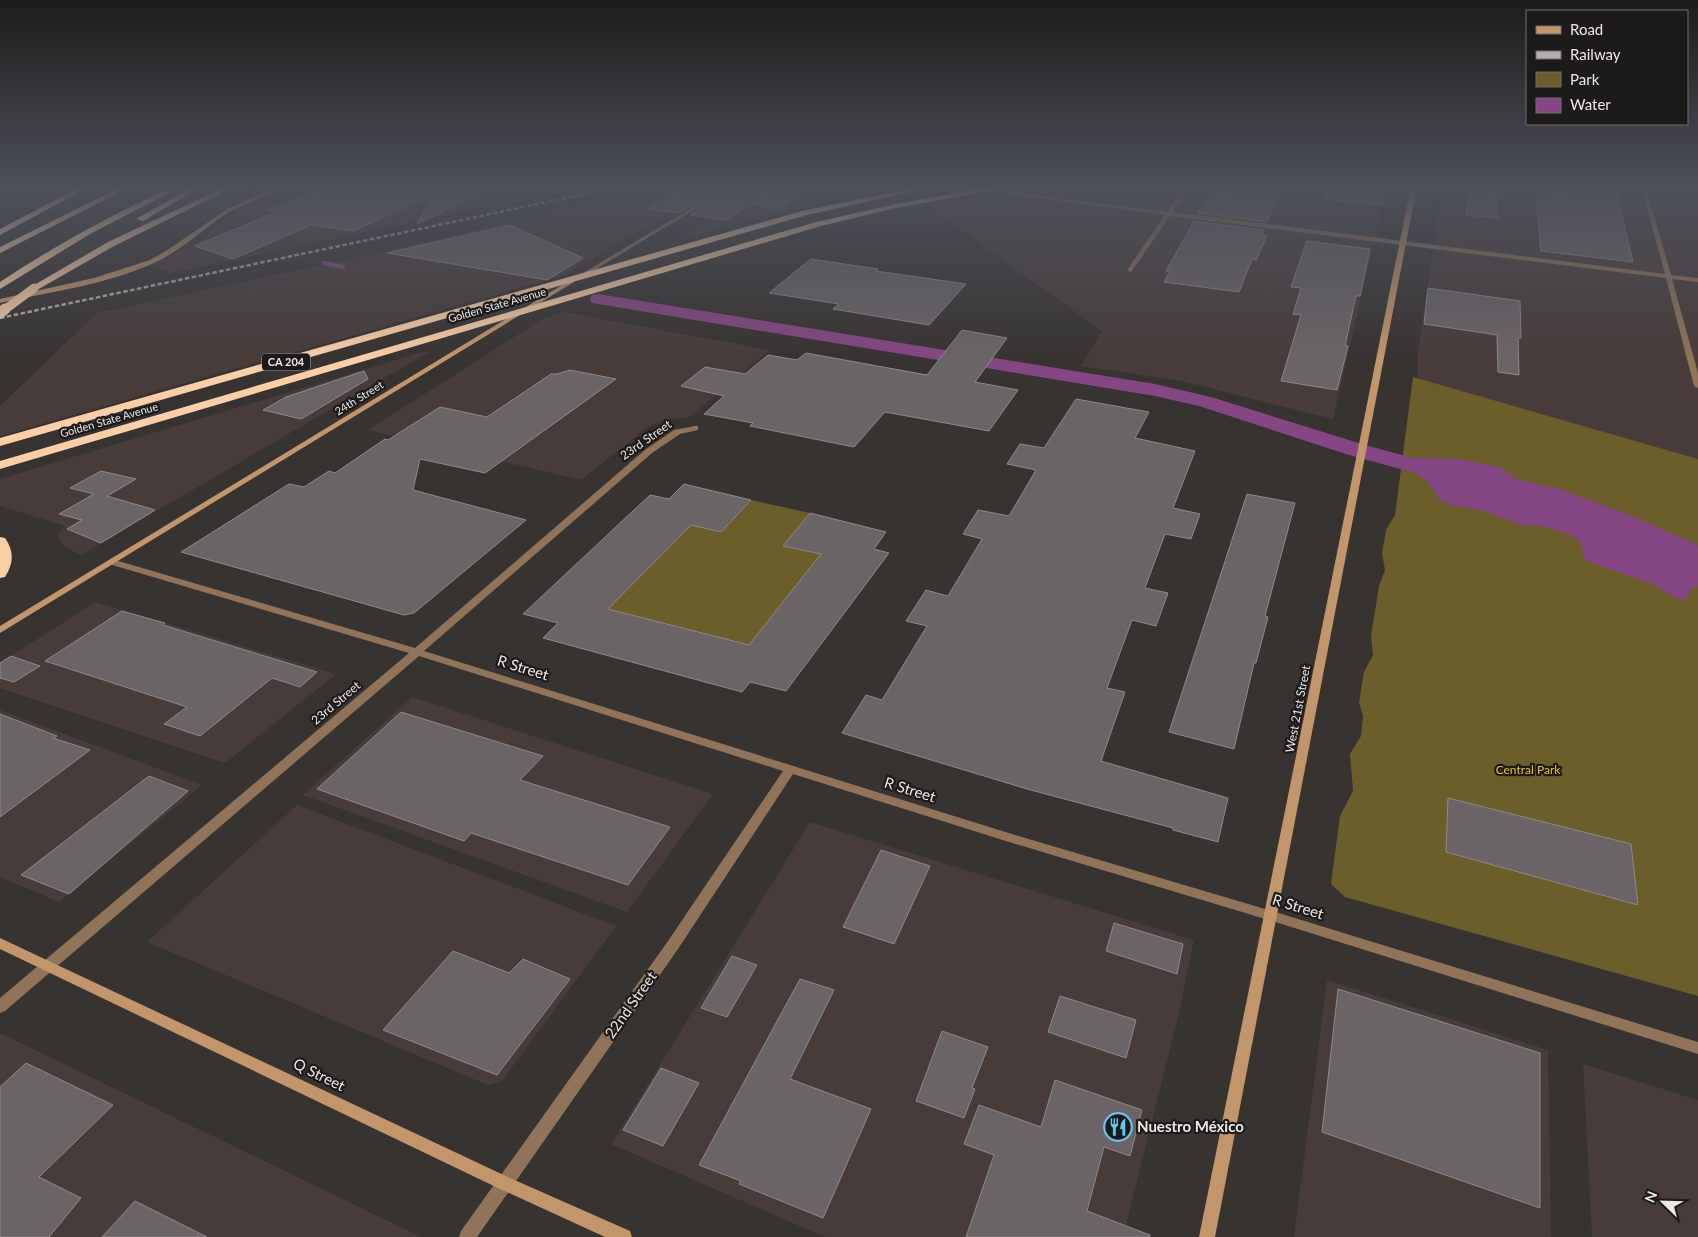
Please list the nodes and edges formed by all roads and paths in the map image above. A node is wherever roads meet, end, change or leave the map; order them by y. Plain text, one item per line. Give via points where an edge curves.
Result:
1 (1403, 243) edge
2 (13, 244) edge
3 (67, 244) edge
4 (104, 244) edge
5 (111, 244) edge
6 (181, 244) edge
7 (635, 244) edge
8 (700, 244) edge
9 (751, 244) edge
10 (1148, 244) edge
11 (1409, 244) edge
12 (1659, 244) edge
13 (0, 250) edge
14 (75, 261) junction
15 (1130, 270) dead end
16 (1668, 277) junction
17 (1698, 280) edge
18 (572, 281) junction
19 (0, 286) edge
20 (0, 301) edge
21 (526, 309) junction
22 (0, 312) edge
23 (1698, 386) edge
24 (695, 428) dead end
25 (0, 442) edge
26 (0, 465) edge
27 (0, 541) edge
28 (112, 562) junction
29 (0, 574) edge
30 (0, 630) edge
31 (417, 652) junction
32 (790, 769) junction
33 (1272, 916) junction
34 (0, 943) edge
35 (49, 966) junction
36 (0, 1007) edge
37 (1698, 1048) edge
38 (504, 1183) junction
39 (468, 1237) edge
40 (624, 1237) edge
41 (1207, 1237) edge

1 - 33 street, West 21st Street
2 - 13 highway
3 - 19 highway
4 - 14 highway
5 - 14 highway
6 - 20 street via 152,261 115,274
7 - 18 street, 24th Street
8 - 18 highway, Golden State Avenue / CA 204
9 - 21 highway, Golden State Avenue / CA 204
10 - 15 street
11 - 16 street
12 - 16 street
14 - 22 highway, bridge
16 - 17 street
16 - 23 street
18 - 21 street, 24th Street
18 - 25 highway, Golden State Avenue / CA 204
21 - 26 highway, Golden State Avenue / CA 204
21 - 28 street, 24th Street
24 - 31 street, 23rd Street via 677,432 649,451
27 - 29 highway via 5,548 4,568
28 - 30 street, 24th Street
28 - 31 street, R Street
31 - 32 street, R Street
31 - 35 street, 23rd Street
32 - 33 street, R Street
32 - 38 street, 22nd Street via 673,945
33 - 37 street, R Street
33 - 41 street, West 21st Street
34 - 35 street, Q Street
35 - 36 street, 23rd Street
35 - 38 street, Q Street
38 - 39 street, 22nd Street
38 - 40 street, Q Street

